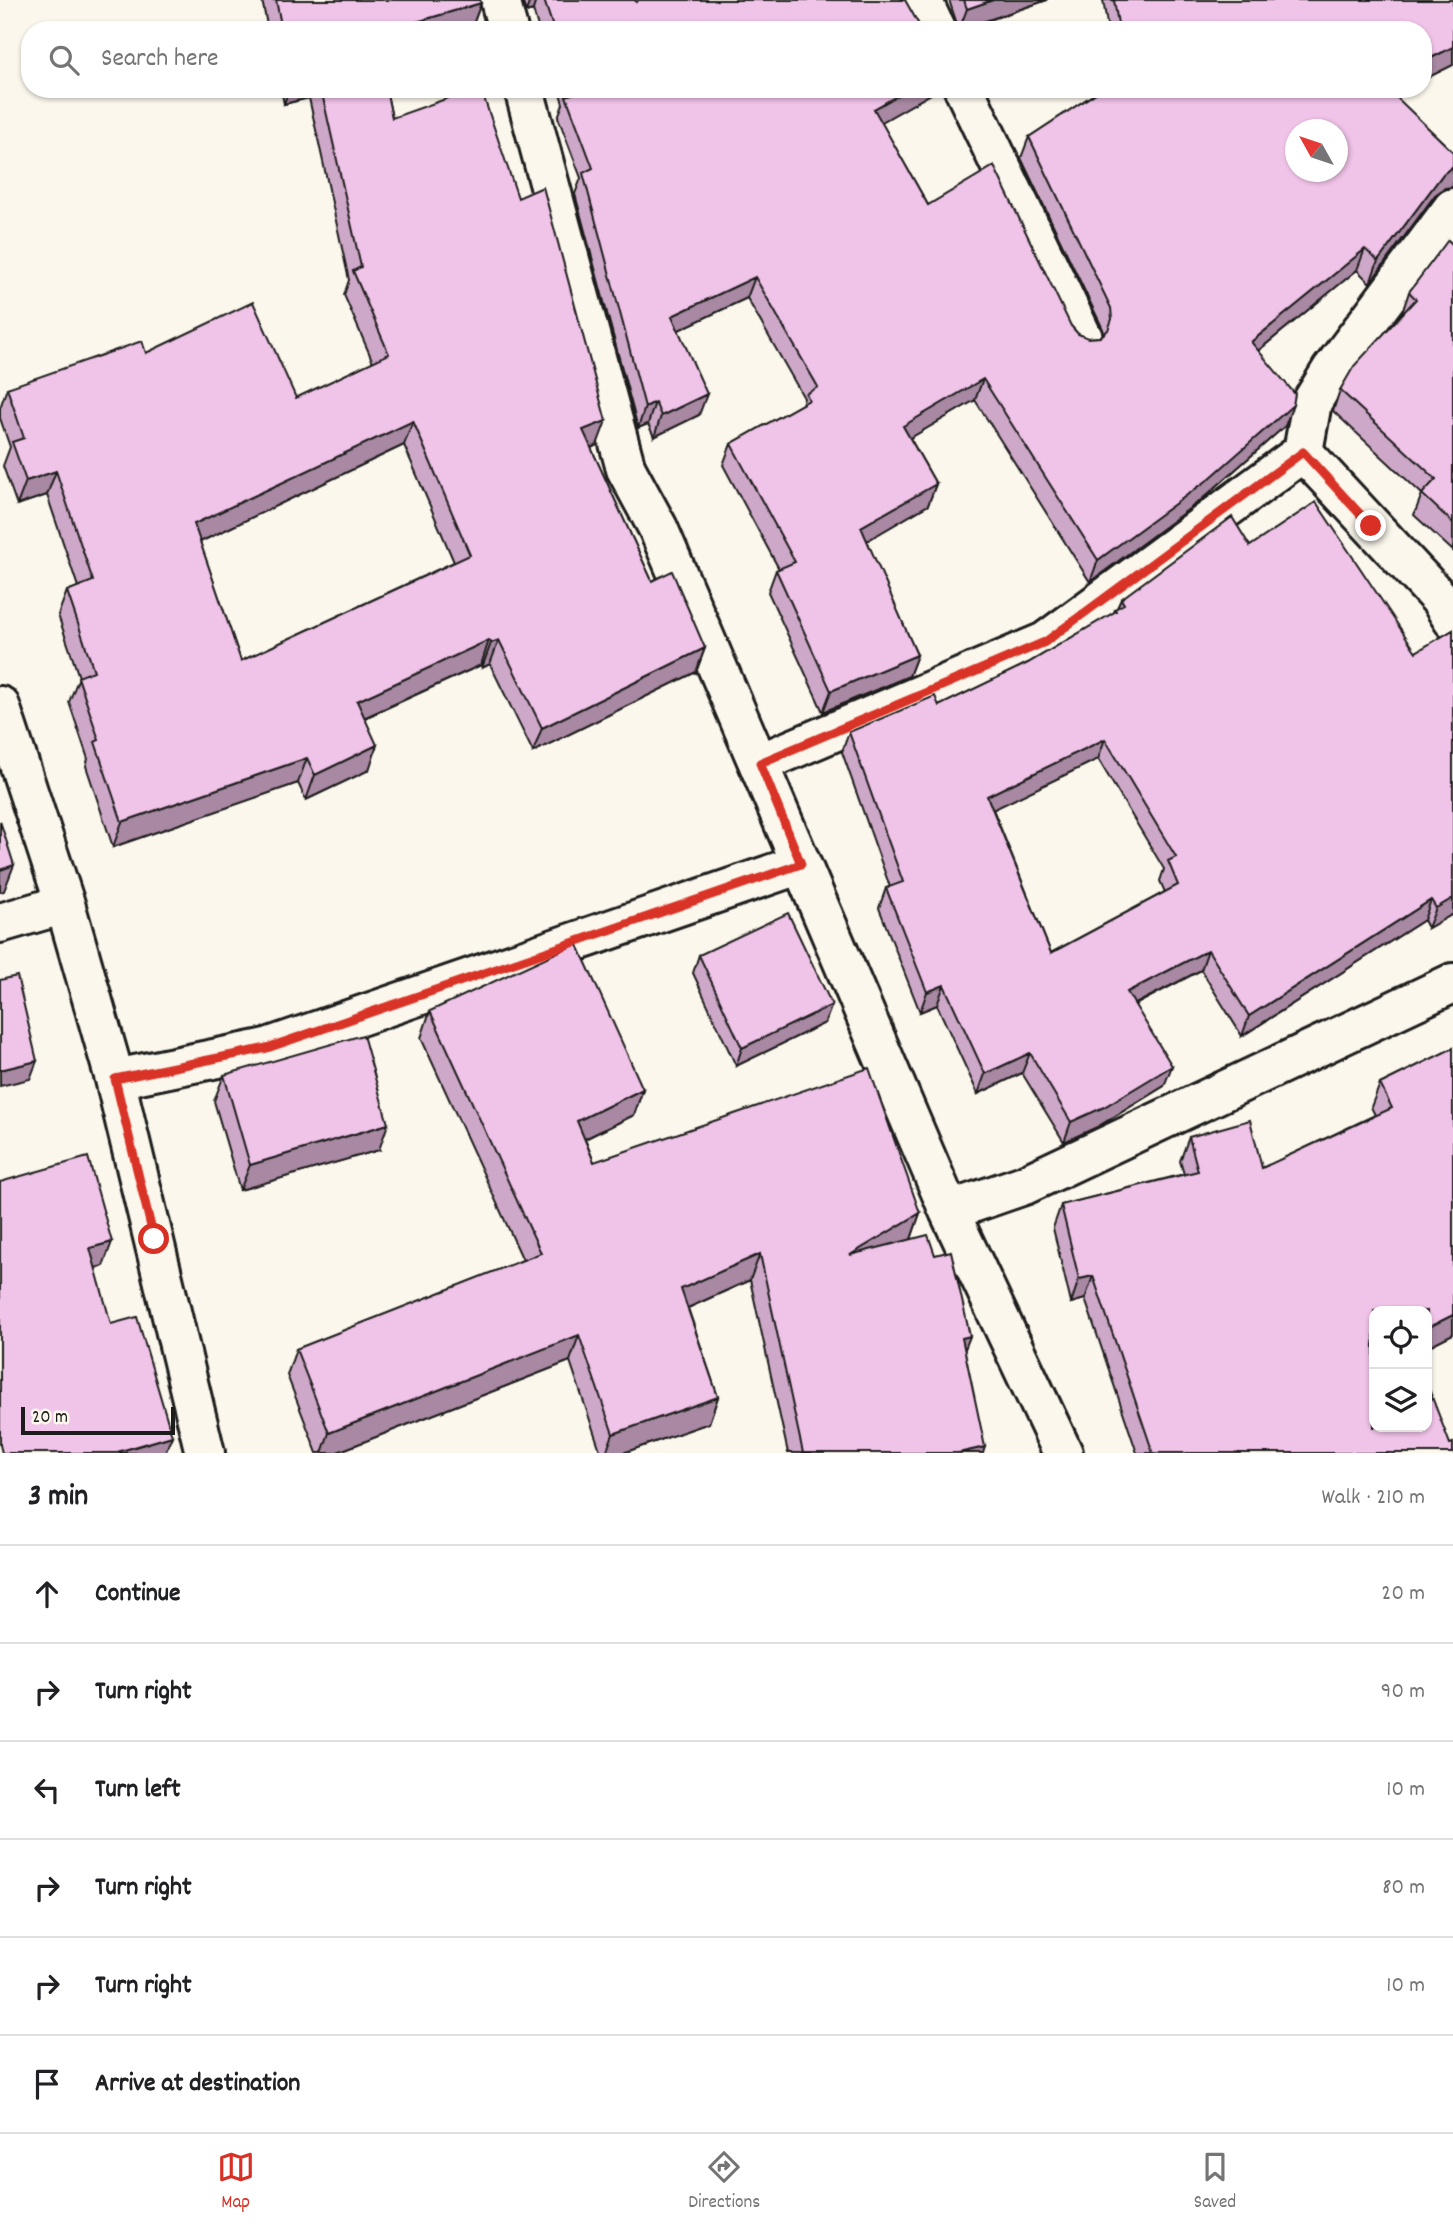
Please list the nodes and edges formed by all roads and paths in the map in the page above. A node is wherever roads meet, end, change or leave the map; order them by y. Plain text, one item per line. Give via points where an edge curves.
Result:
1 (500, 0) edge
2 (922, 0) edge
3 (506, 21) edge
4 (932, 21) edge
5 (526, 98) edge
6 (968, 98) edge
7 (1453, 208) edge
8 (1083, 338) edge
9 (1303, 452) junction
10 (1449, 606) edge
11 (0, 706) edge
12 (760, 763) junction
13 (801, 864) junction
14 (65, 904) junction
15 (0, 923) edge
16 (1453, 983) edge
17 (115, 1079) junction
18 (949, 1210) junction
19 (205, 1453) edge
20 (1063, 1453) edge

1 - 3 street
2 - 4 street
5 - 12 street via 626,469 658,528
6 - 8 street
7 - 9 street via 1311,402
9 - 10 street
9 - 12 street via 1045,642
11 - 14 street
12 - 13 street
13 - 17 street via 267,1048
13 - 18 street
14 - 15 street
14 - 17 street
16 - 18 street via 1024,1185
17 - 19 street
18 - 20 street

